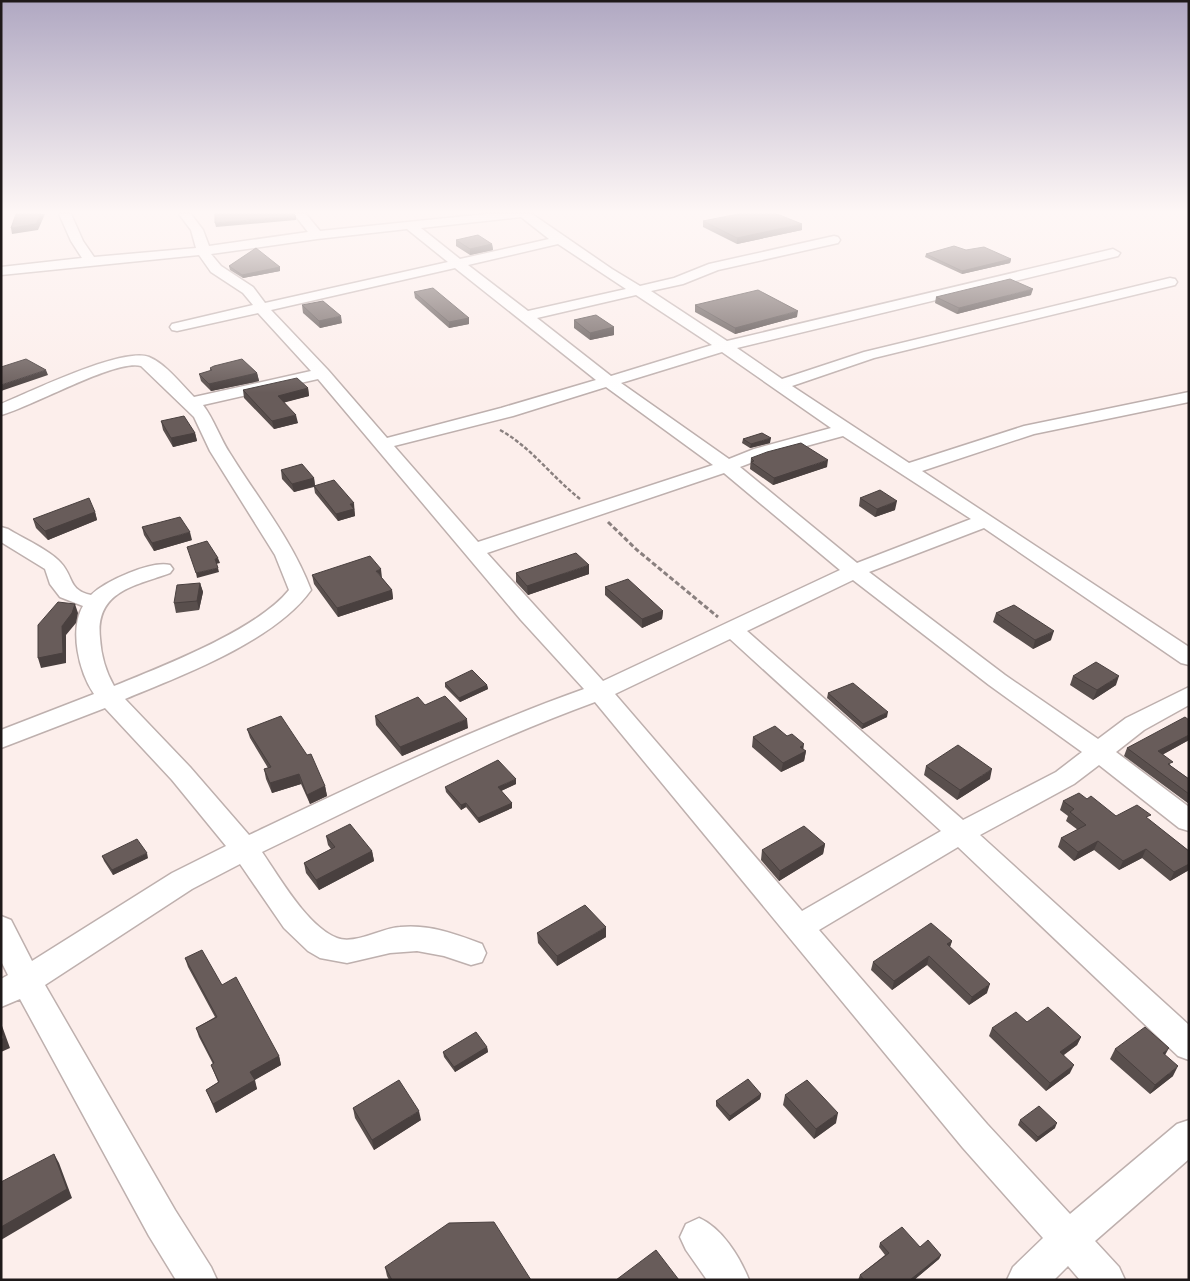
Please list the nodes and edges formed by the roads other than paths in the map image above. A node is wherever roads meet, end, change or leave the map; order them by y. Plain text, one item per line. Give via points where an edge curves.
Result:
1 (222, 274) edge
2 (410, 274) edge
3 (473, 274) edge
4 (611, 274) edge
5 (697, 274) edge
6 (1027, 274) edge
7 (1170, 282) dead end
8 (636, 290) junction
9 (261, 307) junction
10 (527, 316) junction
11 (177, 327) dead end
12 (723, 347) junction
13 (322, 373) junction
14 (606, 380) junction
15 (780, 385) junction
16 (1189, 397) edge
17 (191, 403) junction
18 (1, 410) edge
19 (846, 430) junction
20 (384, 444) junction
21 (727, 466) junction
22 (909, 469) junction
23 (986, 520) junction
24 (1, 533) edge
25 (474, 550) junction
26 (163, 569) dead end
27 (854, 571) junction
28 (96, 602) junction
29 (732, 629) junction
30 (1189, 658) edge
31 (600, 692) junction
32 (1189, 695) edge
33 (110, 698) junction
34 (1, 740) edge
35 (1099, 752) junction
36 (1189, 821) edge
37 (960, 833) junction
38 (244, 849) junction
39 (799, 927) junction
40 (1, 928) edge
41 (471, 953) dead end
42 (14, 988) edge
43 (1189, 1046) edge
44 (1189, 1136) edge
45 (699, 1238) dead end
46 (1069, 1239) junction
47 (198, 1280) edge
48 (730, 1280) edge
49 (1026, 1280) edge
50 (1106, 1280) edge

1 - 9 street via 248,290
2 - 9 street
3 - 10 street
4 - 8 street
5 - 8 street
6 - 12 street
7 - 15 street via 869,355
8 - 10 street
8 - 12 street via 664,305
9 - 11 street
9 - 13 street
10 - 14 street
12 - 14 street
12 - 15 street
13 - 17 street
13 - 20 street
14 - 20 street via 506,412
14 - 21 street
15 - 19 street
16 - 22 street via 1030,430
17 - 18 street via 147,362 135,358
17 - 33 street via 203,414 216,446 280,548 300,590 294,600 238,638 165,675
19 - 21 street via 760,453
19 - 22 street
20 - 25 street
21 - 25 street
21 - 27 street
22 - 23 street
23 - 27 street
23 - 30 street
24 - 28 street via 52,565 66,591 74,598
25 - 31 street
26 - 28 street via 124,583
27 - 29 street
27 - 35 street via 981,668
28 - 33 street via 89,618 91,653 96,672
29 - 31 street
29 - 37 street
31 - 38 street via 522,720 438,756
31 - 39 street
32 - 35 street via 1135,724
33 - 34 street
33 - 38 street via 190,784
35 - 36 street
35 - 37 street via 1065,778
37 - 39 street
37 - 43 street
38 - 41 street via 292,915 326,947 351,950 396,939 416,938 450,944
38 - 42 street via 182,880
39 - 46 street via 969,1129
40 - 42 street
42 - 47 street
44 - 46 street
45 - 48 street
46 - 49 street
46 - 50 street

